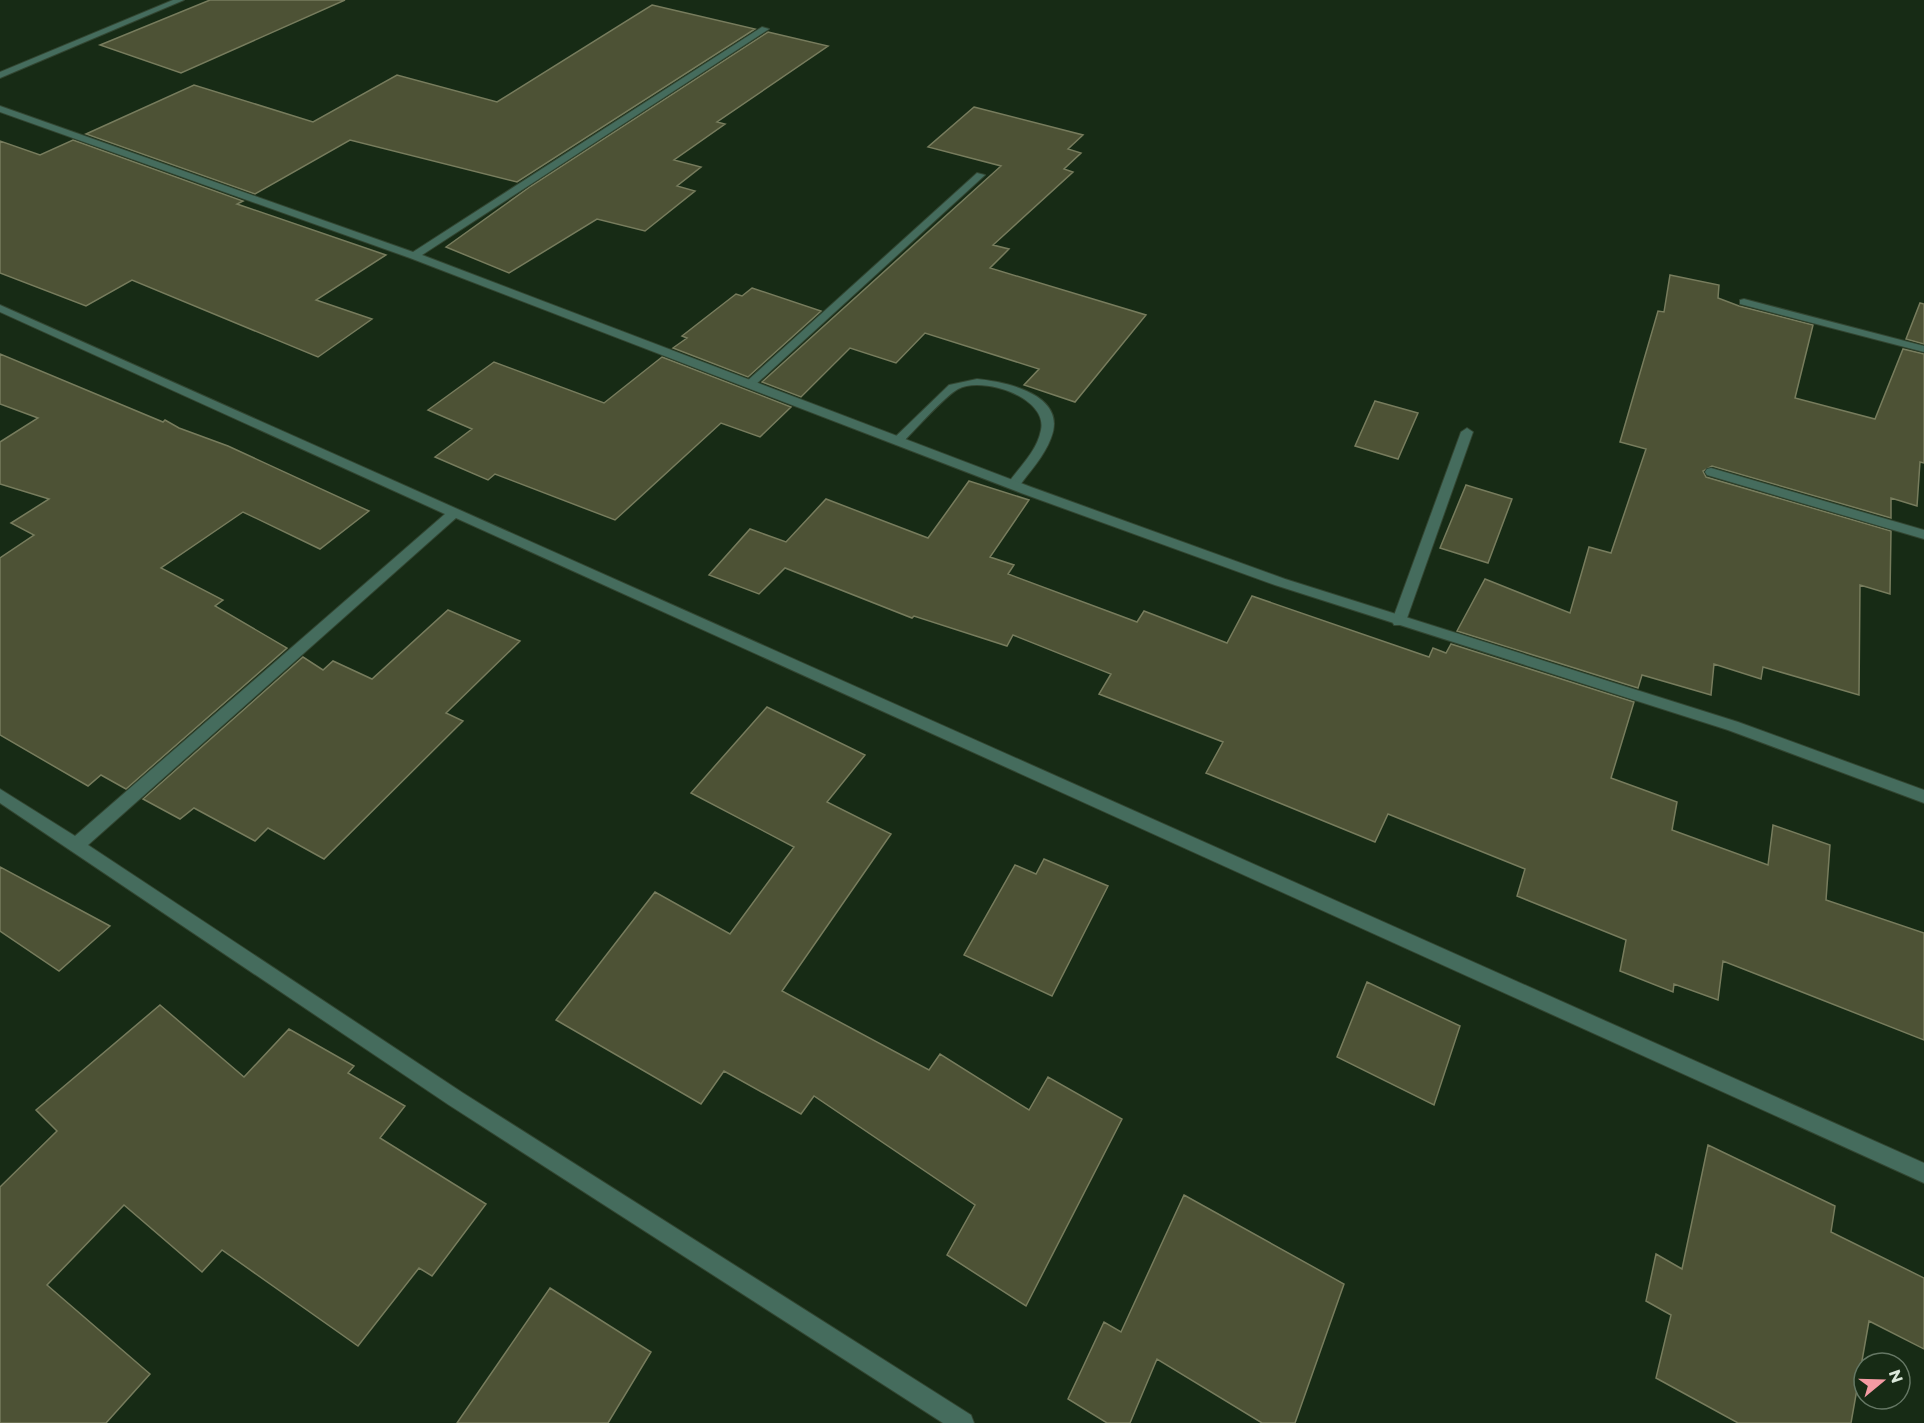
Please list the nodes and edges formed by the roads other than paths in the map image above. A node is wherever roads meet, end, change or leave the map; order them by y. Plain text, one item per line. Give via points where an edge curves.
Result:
1 (180, 0) edge
2 (765, 29) dead end
3 (0, 75) edge
4 (0, 109) edge
5 (980, 175) dead end
6 (414, 256) junction
7 (1744, 302) dead end
8 (0, 308) edge
9 (1924, 349) edge
10 (750, 384) junction
11 (1467, 432) dead end
12 (897, 441) junction
13 (1711, 472) dead end
14 (1013, 485) junction
15 (455, 512) junction
16 (1924, 535) edge
17 (1399, 621) junction
18 (0, 795) edge
19 (1924, 797) edge
20 (75, 846) junction
21 (1924, 1173) edge
22 (963, 1423) edge

1 - 3 street
2 - 6 street
4 - 6 street
5 - 10 street
6 - 10 street
7 - 9 street
8 - 15 street
10 - 12 street
11 - 17 street
12 - 14 street
12 - 14 street via 962,382 976,381 1017,390 1042,406 1048,420 1046,437
13 - 16 street
14 - 17 street
15 - 20 street
15 - 21 street
17 - 19 street via 1733,726
18 - 20 street
20 - 22 street via 456,1099

